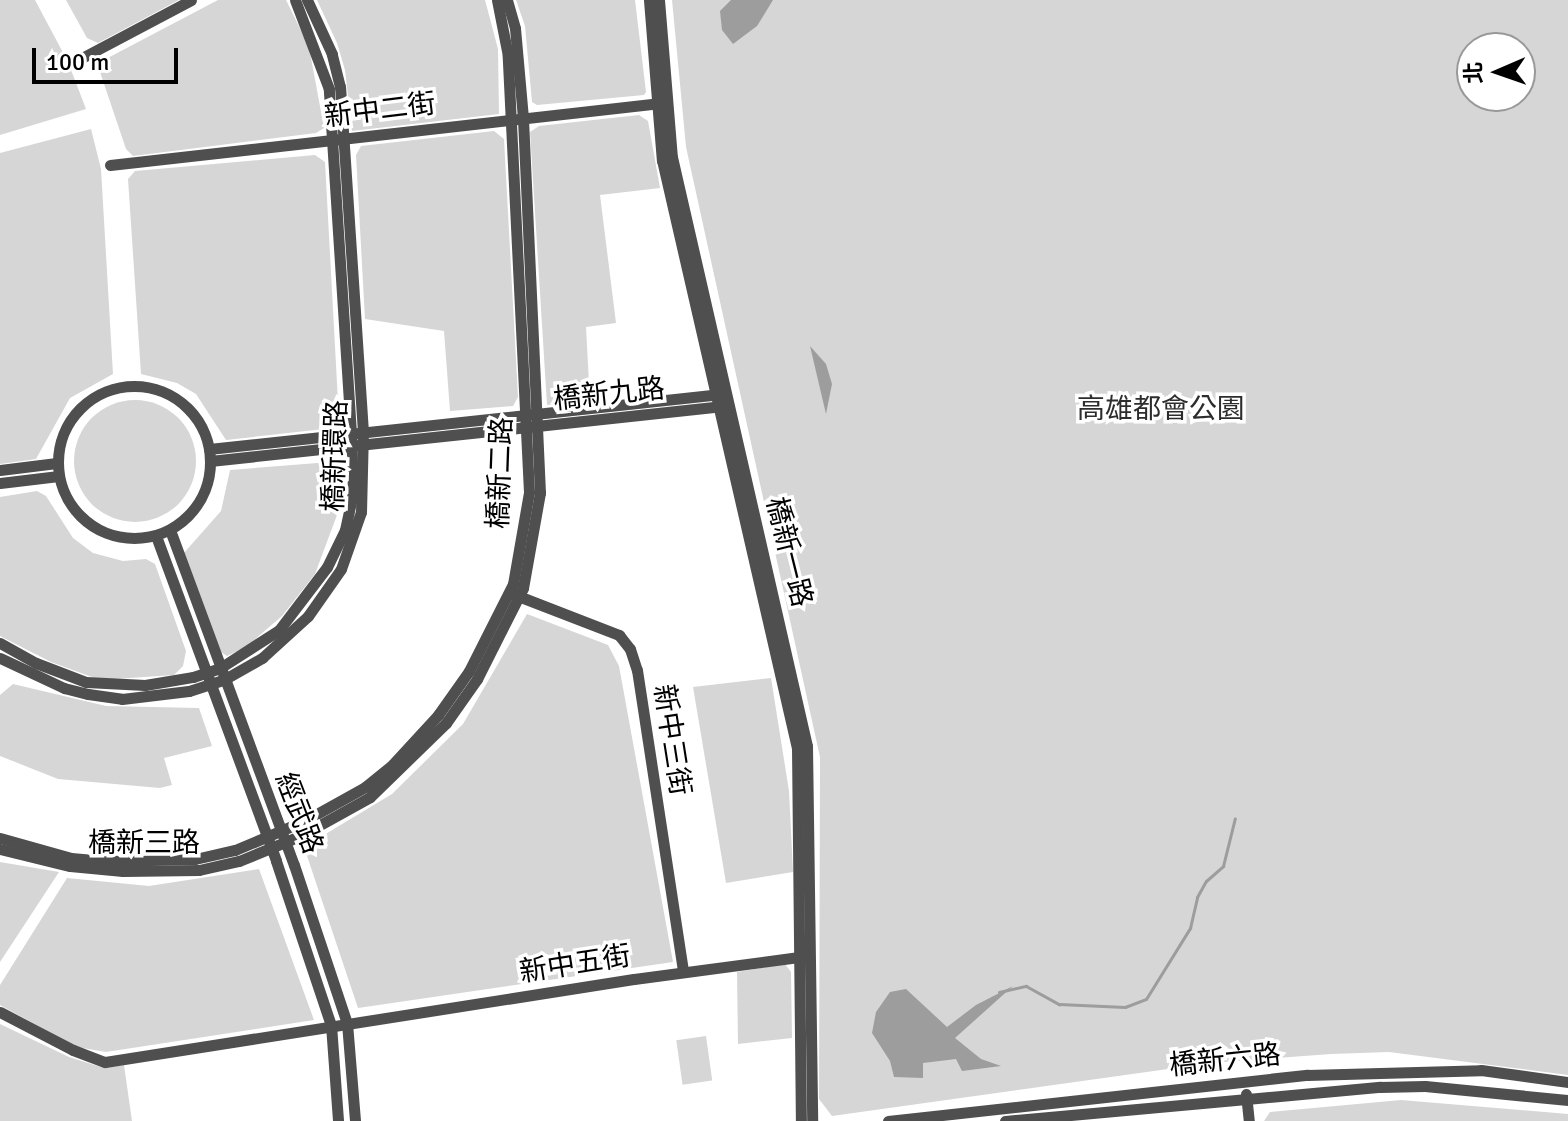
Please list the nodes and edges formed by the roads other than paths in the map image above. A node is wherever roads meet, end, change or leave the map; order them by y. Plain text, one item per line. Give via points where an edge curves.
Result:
1 (191, 0) edge
2 (295, 0) edge
3 (307, 0) edge
4 (497, 0) edge
5 (507, 0) edge
6 (649, 0) edge
7 (659, 0) edge
8 (76, 61) dead end
9 (662, 102) junction
10 (517, 119) junction
11 (339, 139) junction
12 (110, 165) dead end
13 (721, 400) junction
14 (533, 420) junction
15 (357, 439) junction
16 (209, 455) junction
17 (58, 469) junction
18 (0, 470) edge
19 (0, 483) edge
20 (170, 530) junction
21 (156, 536) junction
22 (515, 595) junction
23 (5, 654) edge
24 (223, 673) junction
25 (0, 675) edge
26 (208, 678) junction
27 (284, 837) junction
28 (0, 838) edge
29 (269, 842) junction
30 (0, 849) edge
31 (805, 956) junction
32 (683, 972) junction
33 (0, 1012) edge
34 (347, 1023) junction
35 (331, 1025) junction
36 (1245, 1081) junction
37 (1568, 1082) edge
38 (1246, 1098) junction
39 (1568, 1100) edge
40 (1013, 1120) edge
41 (338, 1121) edge
42 (355, 1121) edge
43 (801, 1121) edge
44 (812, 1121) edge
45 (888, 1121) edge
46 (1005, 1121) edge
47 (1249, 1121) edge

1 - 8 street
2 - 11 street, 橋新環路 via 329,89
3 - 11 street, 橋新環路 via 332,54 340,87
4 - 10 street, 橋新二路
5 - 10 street, 橋新二路 via 515,28
6 - 9 street, 橋新一路
7 - 9 street, 橋新一路
9 - 10 street, 新中二街
9 - 13 street, 橋新一路 via 662,160
10 - 11 street, 新中二街
10 - 14 street, 橋新二路
11 - 12 street, 新中二街
11 - 15 street, 橋新環路
13 - 14 street, 橋新九路
13 - 31 street, 橋新一路 via 778,607 807,746
14 - 15 street, 橋新九路
14 - 22 street, 橋新二路
15 - 16 street, 橋新九路
15 - 24 street, 橋新環路 via 361,512 341,569 285,639 262,658
16 - 17 street via 203,432 183,404 151,388 121,387 101,393 76,414 60,442
16 - 20 street via 203,494
17 - 18 street
17 - 19 street
17 - 21 street via 69,501 86,522 119,538
20 - 21 street
20 - 24 street, 經武路
21 - 26 street, 經武路
22 - 27 street, 橋新二路 via 477,679 446,723 370,797
22 - 32 street, 新中三街 via 619,635 630,649
23 - 25 street
23 - 26 street, 橋新環路 via 64,688 122,699 178,693
24 - 26 street, 橋新環路
24 - 27 street, 經武路
26 - 29 street, 經武路
27 - 29 street, 橋新二路
27 - 34 street, 經武路
28 - 29 street, 橋新三路 via 71,858 142,862 195,859
29 - 30 street, 橋新三路 via 239,861 199,870 140,872 70,866
29 - 35 street, 經武路
31 - 32 street, 新中五街
31 - 43 street, 橋新一路
31 - 44 street, 橋新一路
32 - 34 street, 新中五街
33 - 35 street via 105,1062
34 - 35 street, 新中五街
34 - 42 street, 經武路
35 - 41 street, 經武路
36 - 37 street, 橋新六路 via 1481,1070
36 - 38 street
36 - 45 street, 橋新六路
38 - 39 street, 橋新六路 via 1425,1086
38 - 40 street, 橋新六路
38 - 47 street
40 - 46 street, 橋新六路

